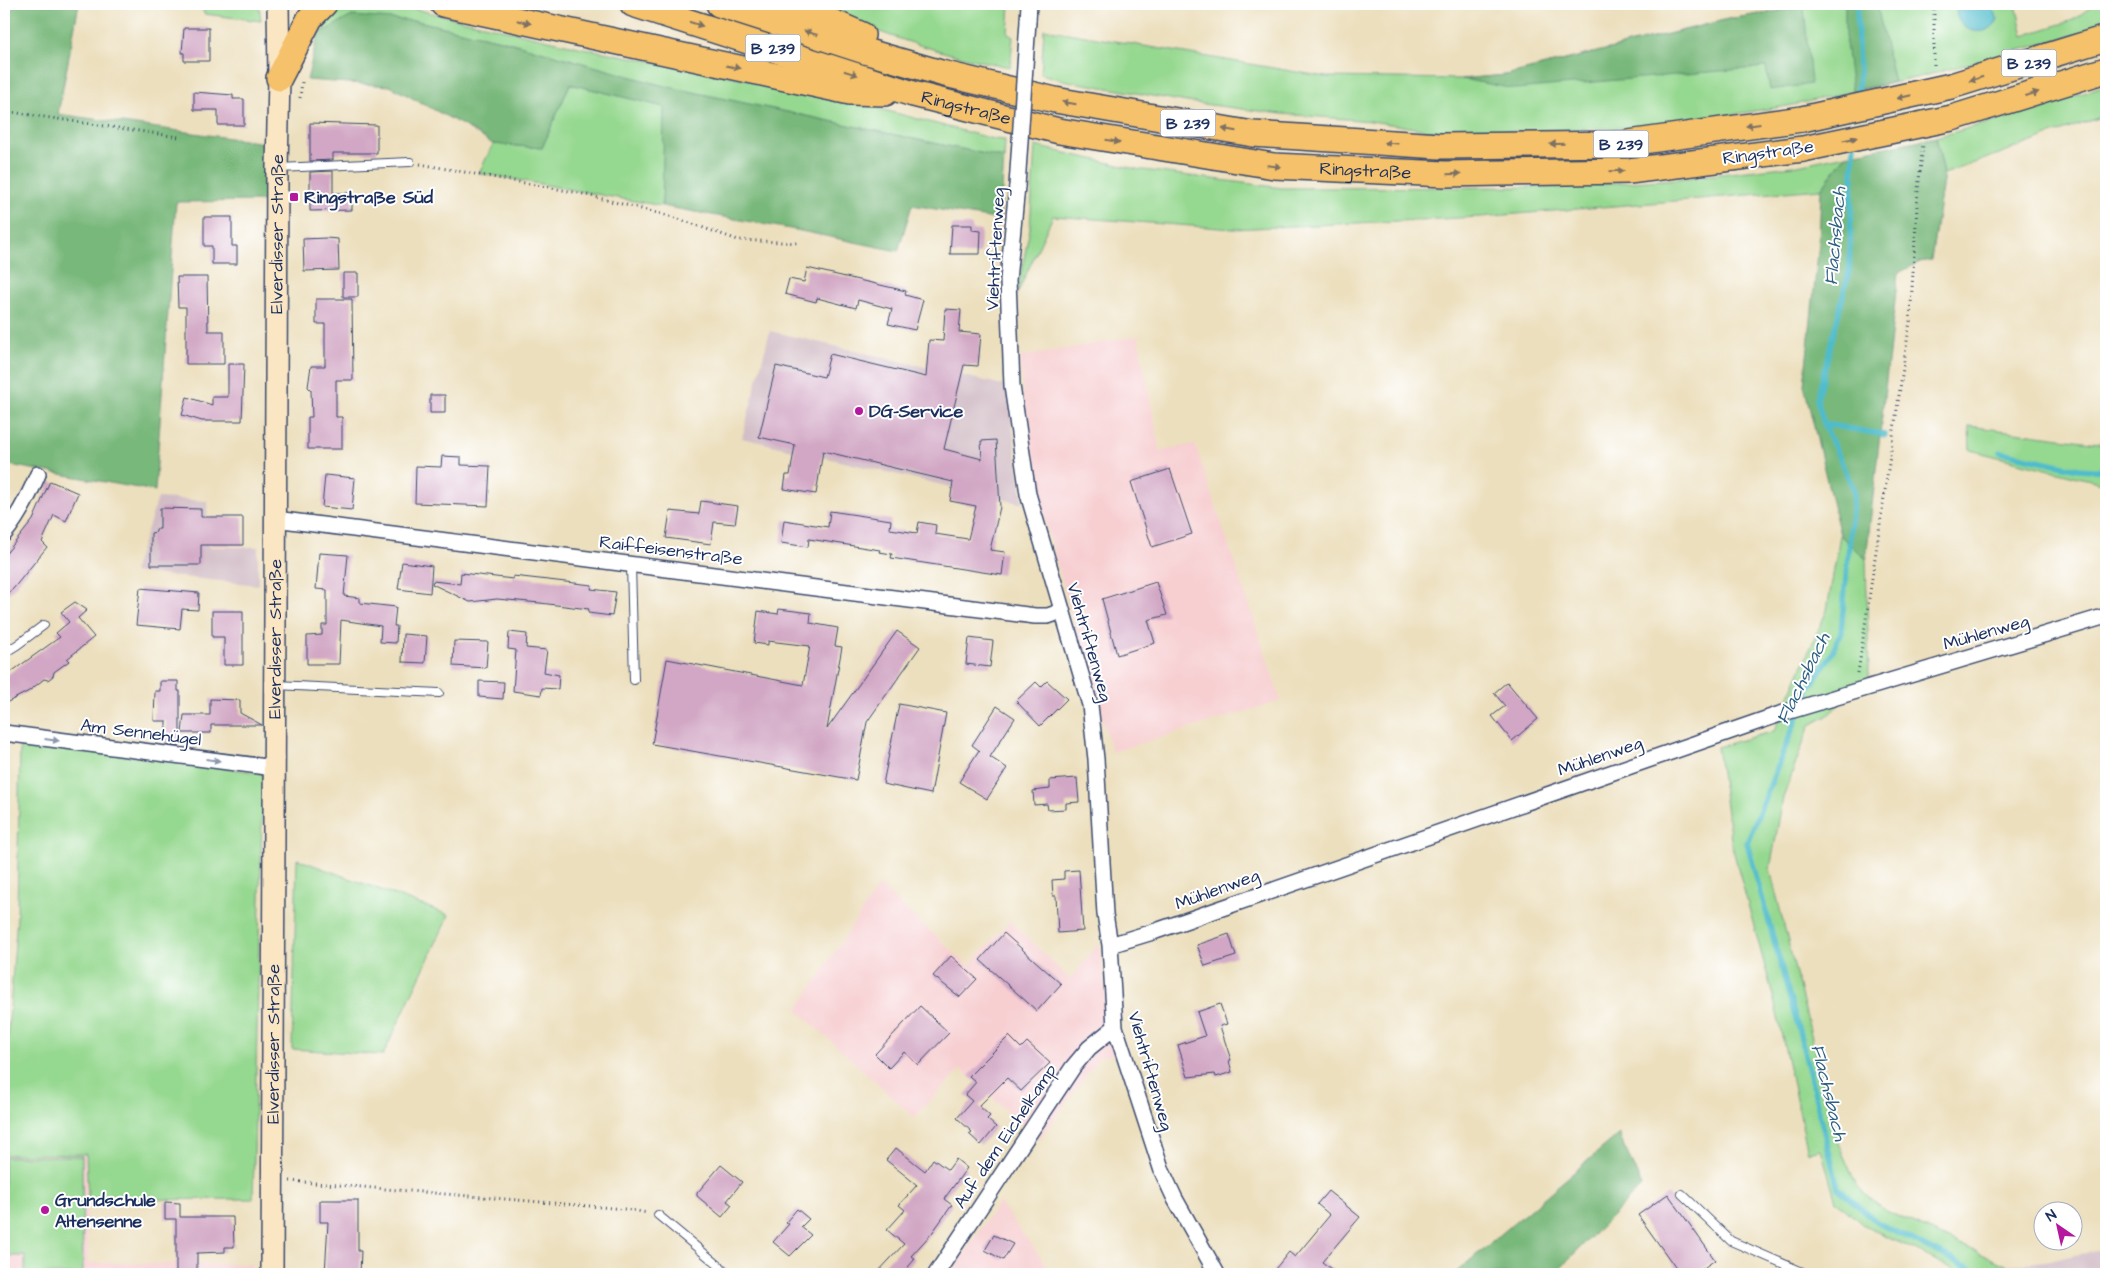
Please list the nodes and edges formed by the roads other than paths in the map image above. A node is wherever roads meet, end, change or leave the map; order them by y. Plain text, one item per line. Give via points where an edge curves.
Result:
1 (278, 4) edge
2 (324, 4) edge
3 (443, 4) edge
4 (633, 4) edge
5 (719, 4) edge
6 (791, 4) edge
7 (1030, 4) edge
8 (2106, 38) edge
9 (2106, 70) edge
10 (941, 73) junction
11 (279, 78) junction
12 (913, 94) junction
13 (410, 162) road end
14 (277, 168) junction
15 (38, 474) dead end
16 (275, 519) junction
17 (4, 534) edge
18 (631, 564) junction
19 (1062, 611) junction
20 (2106, 616) edge
21 (44, 625) dead end
22 (4, 652) edge
23 (634, 680) dead end
24 (274, 685) junction
25 (439, 693) dead end
26 (4, 734) edge
27 (274, 768) junction
28 (1110, 945) junction
29 (1115, 1027) junction
30 (1682, 1194) dead end
31 (658, 1216) road end
32 (272, 1274) edge
33 (729, 1274) edge
34 (936, 1274) edge
35 (1218, 1274) edge
36 (1807, 1274) edge

1 - 11 main road, Elverdisser Straße
2 - 11 highway via 310,18
3 -> 12 highway via 850,92
4 -> 12 highway, Ringstraße / B 239
10 -> 5 highway, Ringstraße / B 239
6 - 10 highway via 862,35 919,51
7 - 19 street, Viehtriftenweg, bridge via 1008,280 1012,386 1028,494
8 -> 10 highway, Ringstraße / B 239, bridge via 1943,78 1802,119 1621,144 1440,146 1253,134 1055,100
12 -> 9 highway, Ringstraße / B 239, bridge via 1059,131 1274,166 1445,174 1629,170 1803,149 1952,118
11 - 14 main road, Elverdisser Straße
13 - 14 lane
14 - 16 main road, Elverdisser Straße
15 - 17 street via 27,500
16 - 18 street, Raiffeisenstraße
16 - 24 main road, Elverdisser Straße
18 - 19 street, Raiffeisenstraße via 1035,616
18 - 23 lane
19 - 28 street, Viehtriftenweg via 1090,705
20 - 28 street, Mühlenweg via 1780,714
21 - 22 lane
24 - 25 lane
24 - 27 main road, Elverdisser Straße
26 -> 27 street, Am Sennehügel
27 - 32 main road, Elverdisser Straße
28 - 29 street, Viehtriftenweg
29 - 34 street, Auf dem Eichelkamp via 1089,1048 1073,1067
29 - 35 street, Viehtriftenweg via 1162,1171
30 - 36 lane via 1732,1241
31 - 33 lane

